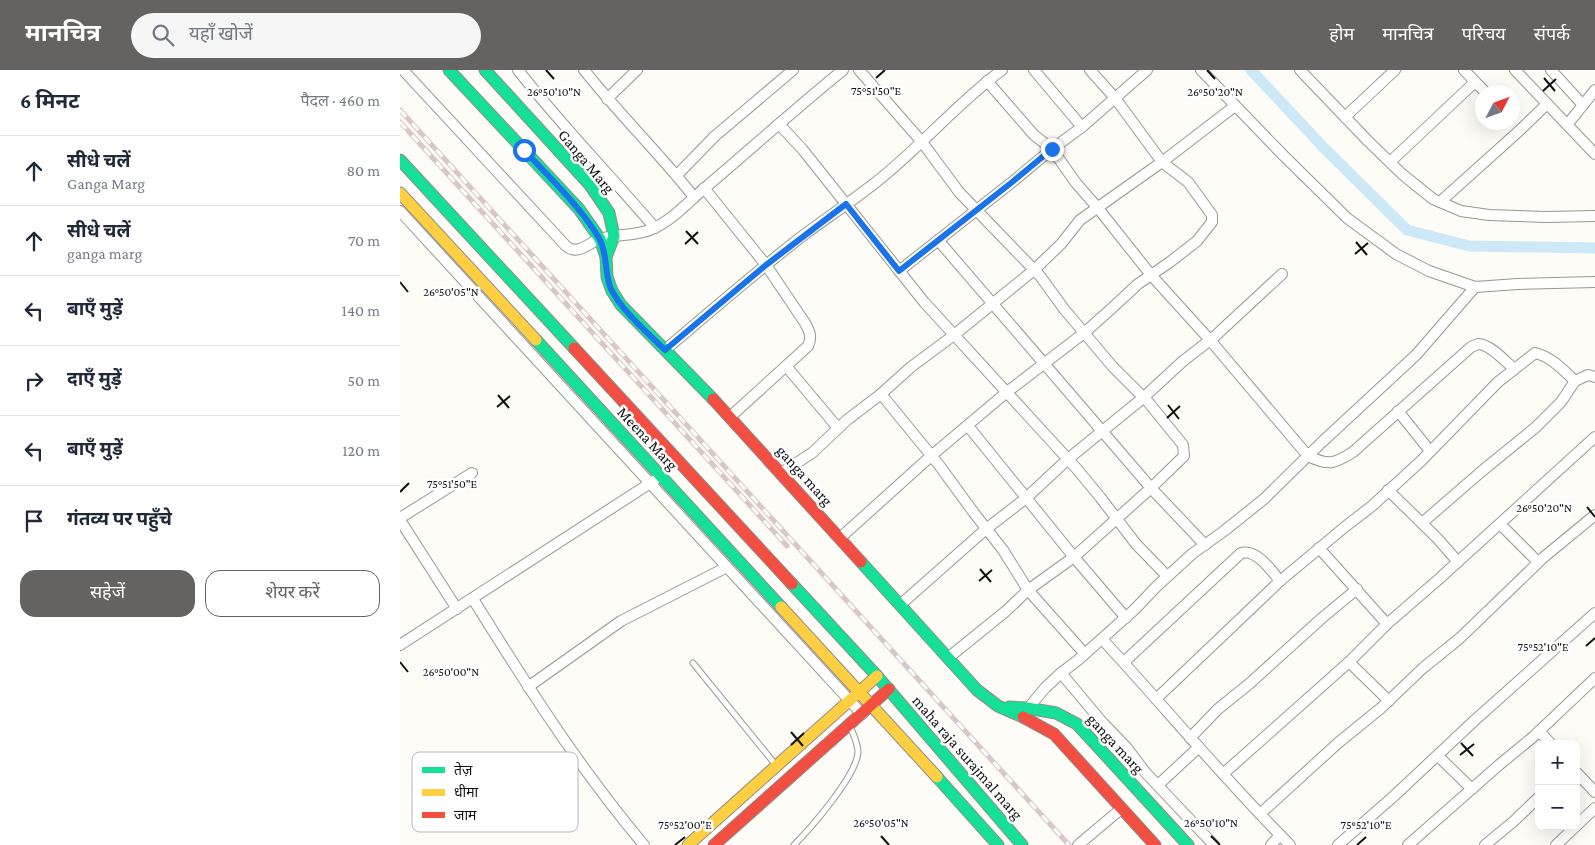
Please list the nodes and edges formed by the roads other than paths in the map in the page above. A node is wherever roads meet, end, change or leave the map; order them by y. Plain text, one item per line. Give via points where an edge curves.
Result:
1 (403, 70) edge
2 (449, 70) edge
3 (485, 70) edge
4 (518, 70) edge
5 (584, 70) edge
6 (637, 70) edge
7 (793, 70) edge
8 (843, 70) edge
9 (859, 70) edge
10 (1002, 70) edge
11 (1034, 70) edge
12 (1090, 70) edge
13 (1147, 70) edge
14 (1201, 70) edge
15 (1300, 70) edge
16 (1394, 70) edge
17 (1464, 70) edge
18 (1515, 70) edge
19 (1551, 70) edge
20 (987, 81) junction
21 (1475, 82) junction
22 (1478, 85) edge
23 (1595, 90) edge
24 (1115, 98) junction
25 (607, 99) junction
26 (1547, 104) junction
27 (1583, 105) junction
28 (1235, 106) junction
29 (1345, 117) junction
30 (779, 124) junction
31 (1567, 125) junction
32 (1082, 127) junction
33 (1520, 131) joint
34 (922, 142) junction
35 (1052, 149) junction
36 (1595, 154) edge
37 (400, 160) edge
38 (1162, 162) junction
39 (1390, 162) junction
40 (677, 175) junction
41 (704, 188) junction
42 (400, 193) edge
43 (694, 197) junction
44 (1440, 202) junction
45 (846, 204) junction
46 (1097, 207) junction
47 (400, 210) edge
48 (976, 210) junction
49 (1595, 216) edge
50 (655, 228) junction
51 (614, 236) junction
52 (600, 239) junction
53 (938, 240) junction
54 (606, 257) junction
55 (766, 265) junction
56 (1034, 270) junction
57 (899, 271) junction
58 (1282, 274) dead end
59 (1151, 275) junction
60 (1595, 282) edge
61 (1475, 287) junction
62 (993, 303) junction
63 (1084, 332) junction
64 (954, 335) junction
65 (1210, 340) junction
66 (665, 350) junction
67 (1044, 364) junction
68 (786, 366) junction
69 (1514, 369) junction
70 (1595, 376) edge
71 (1576, 381) junction
72 (1007, 392) junction
73 (881, 394) junction
74 (1144, 398) junction
75 (1398, 411) junction
76 (730, 417) junction
77 (968, 426) junction
78 (838, 428) junction
79 (1102, 430) junction
80 (1595, 437) edge
81 (1430, 451) junction
82 (931, 456) junction
83 (1308, 456) junction
84 (1068, 459) junction
85 (670, 468) junction
86 (472, 473) dead end
87 (781, 473) junction
88 (650, 484) junction
89 (1151, 488) junction
90 (1388, 490) junction
91 (1027, 497) junction
92 (1595, 516) edge
93 (400, 519) edge
94 (1117, 520) junction
95 (1422, 524) junction
96 (1500, 524) junction
97 (986, 529) junction
98 (840, 538) junction
99 (1205, 545) junction
100 (1319, 548) junction
101 (1074, 557) junction
102 (1458, 562) junction
103 (1538, 562) junction
104 (727, 567) junction
105 (1167, 576) junction
106 (1280, 581) junction
107 (1357, 589) junction
108 (1028, 590) junction
109 (473, 599) junction
110 (900, 605) junction
111 (457, 608) junction
112 (1595, 613) edge
113 (1126, 618) junction
114 (1388, 624) junction
115 (1102, 639) junction
116 (400, 645) edge
117 (1085, 654) junction
118 (948, 658) junction
119 (1124, 662) junction
120 (1349, 662) junction
121 (693, 663) dead end
122 (1061, 673) junction
123 (877, 676) junction
124 (1595, 678) edge
125 (528, 687) junction
126 (888, 689) junction
127 (860, 692) junction
128 (1156, 699) junction
129 (850, 701) junction
130 (1389, 701) junction
131 (872, 705) junction
132 (1025, 712) junction
133 (862, 714) junction
134 (850, 725) junction
135 (1539, 730) junction
136 (1190, 738) junction
137 (1548, 740) edge
138 (1198, 747) junction
139 (572, 752) edge
140 (1438, 756) junction
141 (578, 761) edge
142 (777, 766) junction
143 (1223, 774) junction
144 (1580, 776) edge
145 (1158, 785) junction
146 (1472, 789) junction
147 (1595, 792) edge
148 (1535, 801) edge
149 (1121, 808) junction
150 (1595, 808) edge
151 (1260, 814) junction
152 (1580, 822) edge
153 (1572, 830) edge
154 (1280, 836) junction
155 (644, 845) edge
156 (688, 845) edge
157 (714, 845) edge
158 (794, 845) edge
159 (998, 845) edge
160 (1022, 845) edge
161 (1078, 845) edge
162 (1155, 845) edge
163 (1188, 845) edge
164 (1214, 845) edge
165 (1271, 845) edge
166 (1290, 845) edge
167 (1338, 845) edge
168 (1408, 845) edge
169 (1485, 845) edge
170 (1556, 845) edge

1 - 52 street via 566,246 578,251
2 - 52 street via 579,209
3 - 51 street, Ganga Marg via 590,186 609,213
4 - 50 street
5 - 25 street
6 - 25 street
7 - 40 street via 715,136
8 - 30 street
9 - 34 street
10 - 20 street
11 - 32 street
12 - 24 street
13 - 24 street
14 - 28 street
15 - 29 street
16 - 29 street
17 - 21 street
18 - 26 street
19 - 27 street
20 - 34 street
20 - 35 street via 1034,136
21 - 22 street
21 - 39 street
23 - 27 street
24 - 32 street
24 - 38 street
25 - 40 street
26 - 31 street
26 - 33 street
27 - 31 street
28 - 38 street
28 - 61 street via 1347,218 1396,254 1428,271
29 - 39 street
30 - 41 street
30 - 45 street
31 - 36 street
32 - 35 street
33 - 44 street
34 - 45 street
34 - 48 street
35 - 46 street
35 - 48 street
37 - 85 street
38 - 46 street
38 - 59 street via 1188,182 1212,215 1212,222 1197,241
39 - 44 street
40 - 43 street
41 - 43 street
41 - 55 street
42 - 85 street, Meena Marg
43 - 50 street
44 - 49 street via 1461,211 1489,215
45 - 55 street
45 - 57 street
46 - 56 street via 1080,220 1062,244
46 - 59 street
47 - 88 street
48 - 53 street
48 - 56 street
50 - 51 street via 642,234
51 - 52 street
51 - 54 street
52 - 54 street
53 - 57 street
53 - 62 street
54 - 66 street, ganga marg via 612,291 621,305
55 - 66 street
55 - 68 street via 810,333 808,346
56 - 62 street
56 - 63 street
57 - 64 street
58 - 65 street
59 - 63 street
59 - 65 street
60 - 61 street
61 - 83 street via 1416,356
62 - 64 street
62 - 67 street
63 - 67 street
63 - 74 street
64 - 72 street
64 - 73 street
65 - 74 street
65 - 83 street
66 - 76 street, ganga marg
67 - 72 street
67 - 79 street
68 - 76 street
68 - 78 street
69 - 71 street via 1535,353 1551,359
69 - 75 street via 1487,346 1470,347
69 - 81 street
70 - 71 street via 1588,375
71 - 95 street via 1536,427
72 - 77 street
72 - 84 street
73 - 78 street
73 - 82 street
74 - 79 street
74 - 89 street via 1184,450 1184,456
75 - 81 street
75 - 83 street via 1353,452 1339,460 1321,462
76 - 87 street, ganga marg
77 - 82 street
77 - 91 street
78 - 87 street via 812,453
79 - 84 street
79 - 89 street
80 - 96 street
81 - 90 street
82 - 97 street
82 - 98 street
83 - 99 street via 1264,499
84 - 91 street
84 - 94 street
85 - 88 street
85 - 123 street, maha raja surajmal marg
85 - 127 street, Meena Marg
86 - 93 street
87 - 98 street, ganga marg
88 - 104 street
88 - 109 street
89 - 94 street
89 - 99 street
90 - 95 street
90 - 100 street
91 - 97 street
91 - 101 street
92 - 103 street
93 - 111 street
94 - 101 street
94 - 105 street
95 - 102 street
96 - 102 street
96 - 103 street
97 - 108 street
97 - 110 street
98 - 110 street, ganga marg
99 - 105 street
100 - 106 street
100 - 107 street
101 - 108 street
101 - 113 street
102 - 114 street
103 - 130 street
104 - 125 street via 621,621
104 - 129 street
105 - 113 street
106 - 119 street via 1252,553 1241,553
106 - 128 street
107 - 114 street
107 - 136 street via 1218,709
108 - 117 street
108 - 118 street
109 - 111 street
109 - 125 street
110 - 118 street, ganga marg
111 - 116 street
112 - 140 street
113 - 115 street
114 - 120 street
115 - 117 street
115 - 119 street
117 - 122 street
118 - 132 street, ganga marg via 977,690 998,706
119 - 128 street
120 - 130 street
120 - 143 street
121 - 142 lane
122 - 132 street
122 - 145 street
123 - 126 street, maha raja surajmal marg
123 - 127 street
124 - 135 street
125 - 139 street
126 - 131 street
126 - 160 street, maha raja surajmal marg
127 - 129 street
127 - 131 street, Meena Marg
128 - 136 street
129 - 133 street
129 - 142 street
130 - 151 street
131 - 133 street
131 - 159 street
132 - 149 street, ganga marg via 1034,722 1054,734
132 - 163 street, ganga marg via 1056,713 1078,724
133 - 134 street
134 - 157 street
134 - 158 lane via 858,750 854,766 812,827
135 - 137 street
135 - 146 street
136 - 138 street
138 - 143 street
138 - 145 street
140 - 146 street
140 - 167 street
141 - 155 street
142 - 156 street
143 - 151 street
144 - 147 street
145 - 164 street
146 - 168 street
148 - 169 street
149 - 161 street
149 - 162 street, ganga marg
150 - 152 street
151 - 154 street
153 - 170 street
154 - 165 street
154 - 166 street

